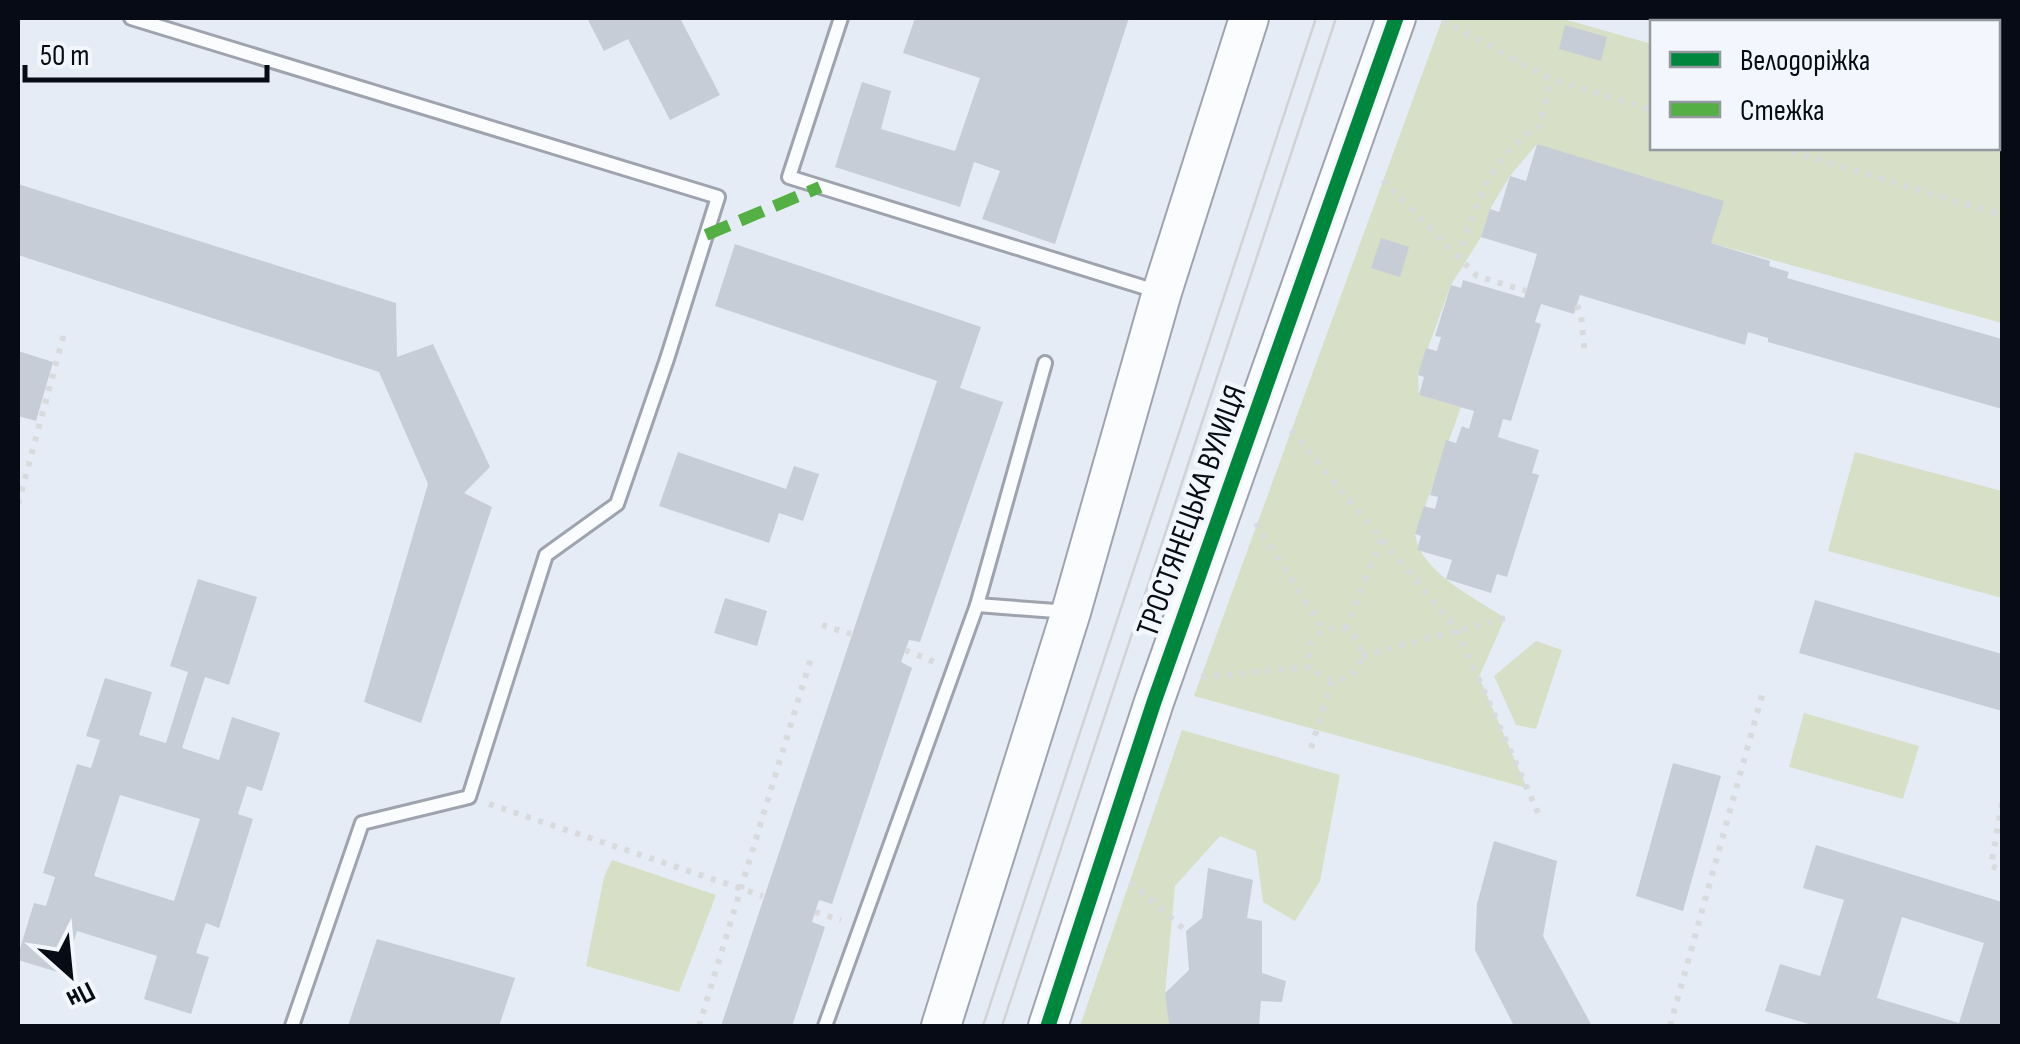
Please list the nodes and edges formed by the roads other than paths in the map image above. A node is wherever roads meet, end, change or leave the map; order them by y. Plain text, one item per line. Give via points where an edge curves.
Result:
1 (131, 18) edge
2 (841, 18) edge
3 (1249, 18) edge
4 (1396, 18) edge
5 (1162, 292) junction
6 (1045, 362) dead end
7 (977, 605) junction
8 (1071, 612) junction
9 (292, 1026) edge
10 (825, 1026) edge
11 (941, 1026) edge
12 (1048, 1026) edge

1 - 9 lane via 718,197 616,504 546,556 470,798 362,823
2 - 5 lane via 789,177
3 - 5 street
4 - 12 street, ТРОСТЯНЕЦЬКА ВУЛИЦЯ via 1154,702
5 - 8 street
6 - 7 lane
7 - 8 lane
7 - 10 lane
8 - 11 street

